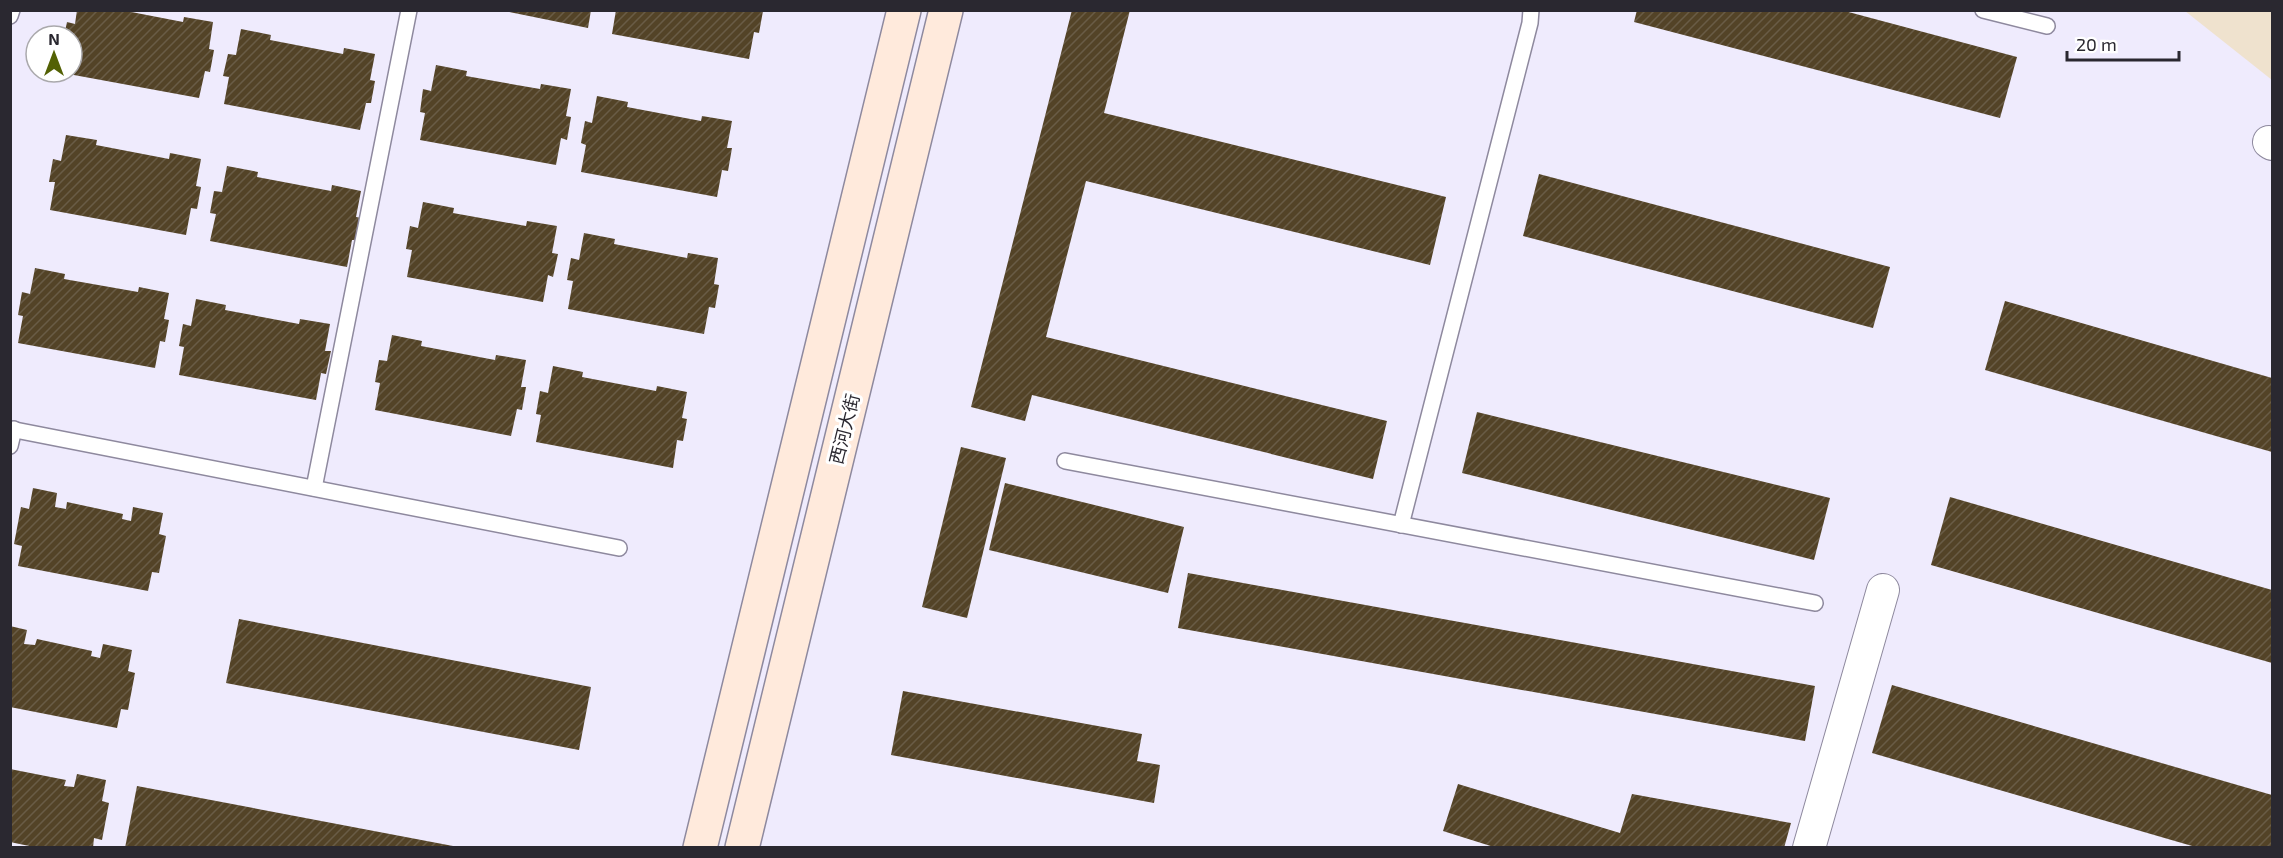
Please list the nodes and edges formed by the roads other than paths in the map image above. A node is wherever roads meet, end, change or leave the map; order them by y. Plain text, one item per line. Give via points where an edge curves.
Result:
1 (12, 10) edge
2 (408, 10) edge
3 (904, 10) edge
4 (946, 10) edge
5 (1531, 10) edge
6 (1983, 10) edge
7 (10, 16) edge
8 (2047, 26) dead end
9 (12, 429) edge
10 (10, 446) edge
11 (1065, 461) dead end
12 (314, 488) junction
13 (1401, 525) junction
14 (619, 548) dead end
15 (1883, 590) dead end
16 (1815, 603) dead end
17 (700, 848) edge
18 (742, 848) edge
19 (1809, 848) edge

1 - 7 lane
2 - 12 lane
3 - 17 street
4 - 18 street, 西河大街
5 - 13 lane
6 - 8 lane
9 - 10 lane
9 - 12 lane
11 - 13 lane
12 - 14 lane
13 - 16 lane
15 - 19 street

